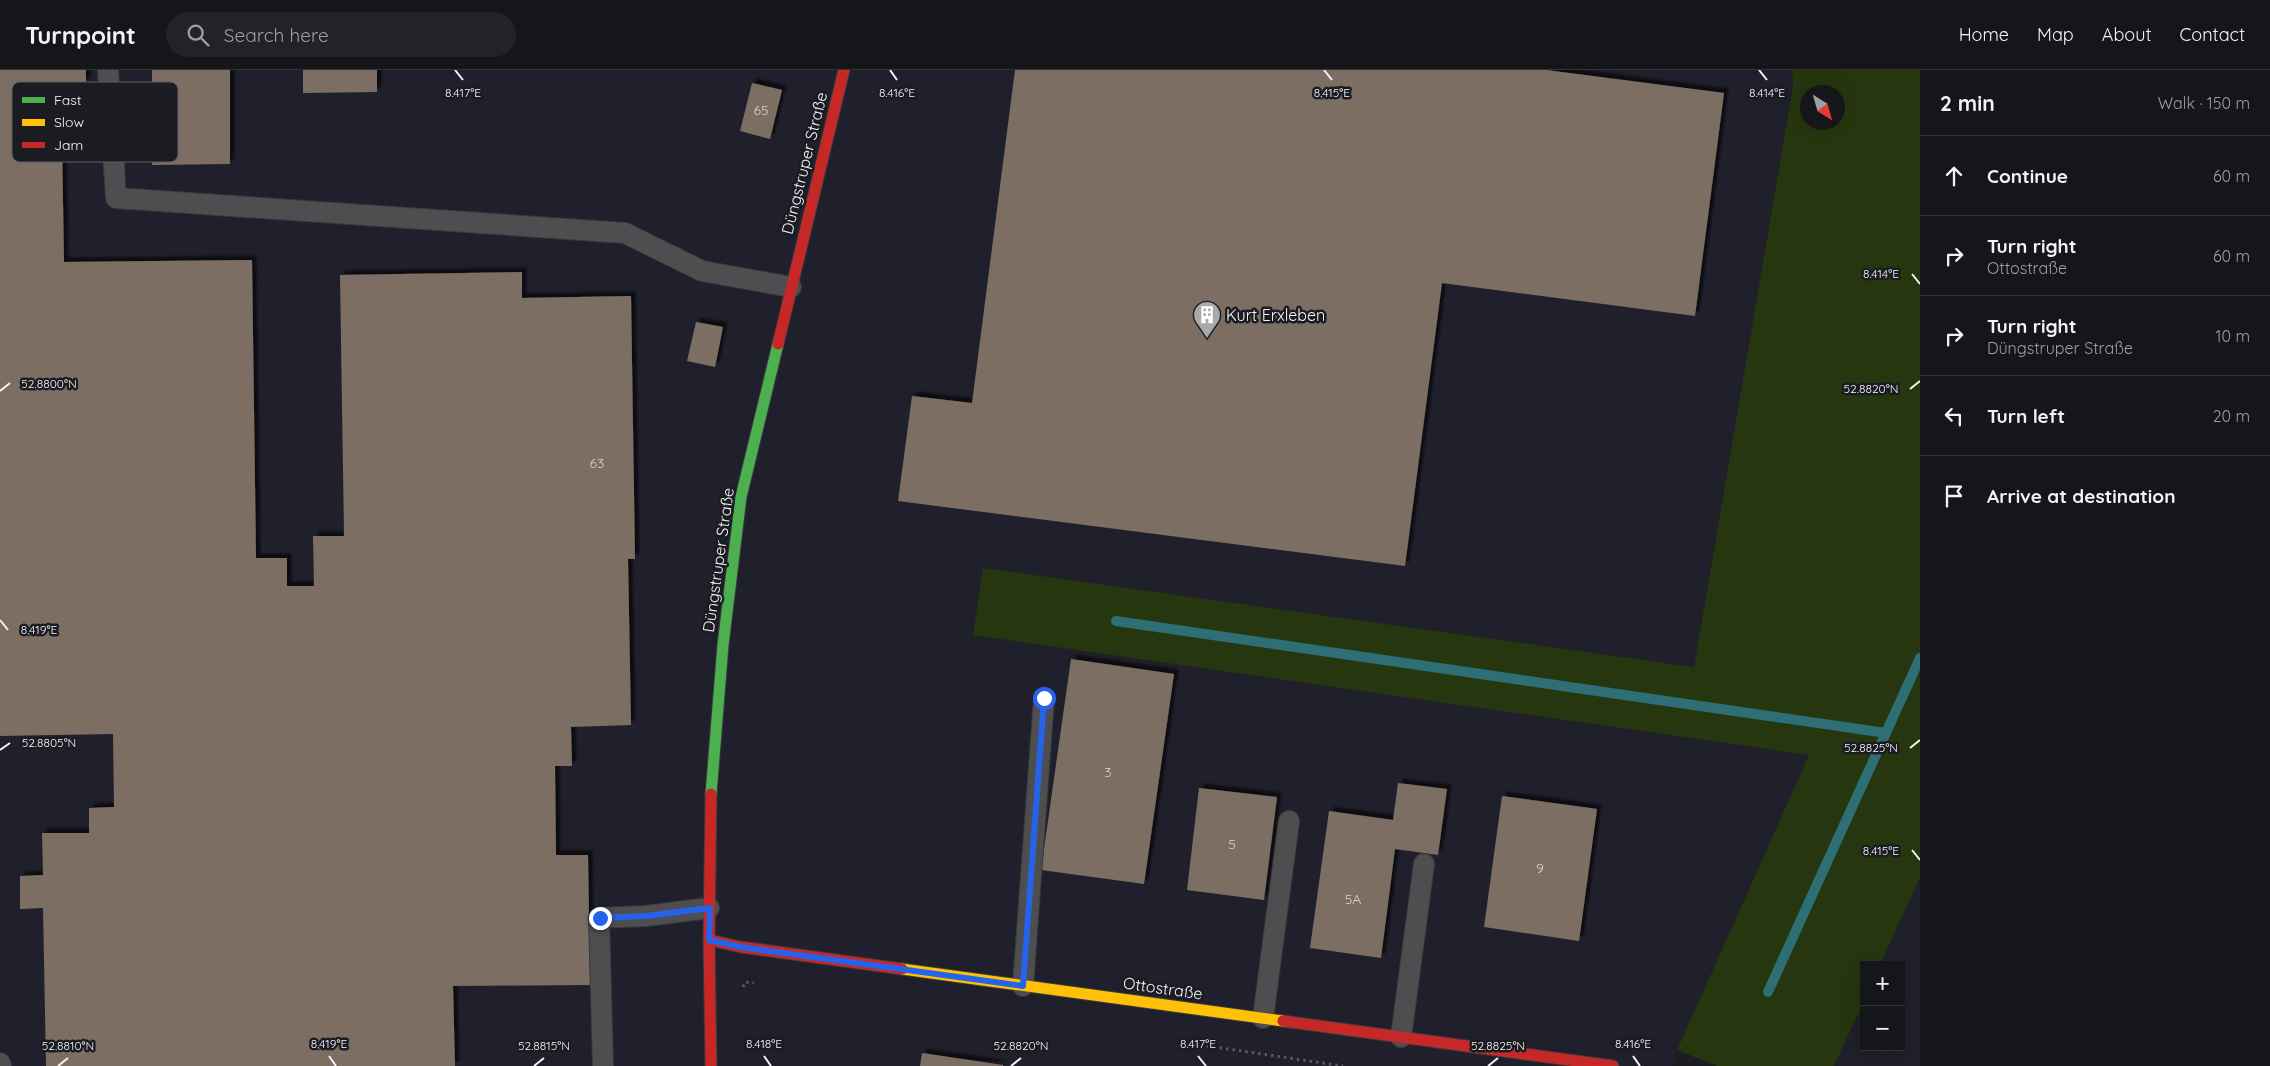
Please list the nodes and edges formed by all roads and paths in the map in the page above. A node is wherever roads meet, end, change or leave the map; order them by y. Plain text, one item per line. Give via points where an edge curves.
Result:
1 (844, 70) edge
2 (114, 162) edge
3 (791, 287) junction
4 (1044, 698) dead end
5 (1289, 821) dead end
6 (1424, 864) dead end
7 (710, 908) junction
8 (709, 940) junction
9 (755, 984) dead end
10 (1023, 986) junction
11 (741, 990) dead end
12 (1263, 1018) junction
13 (1401, 1037) junction
14 (1179, 1041) dead end
15 (603, 1066) edge
16 (711, 1066) edge
17 (1343, 1066) edge
18 (1613, 1066) edge

1 - 3 street, Düngstruper Straße
2 - 3 lane via 116,198 625,233 702,271
3 - 7 street, Düngstruper Straße via 741,497 723,645 711,800
4 - 10 lane
5 - 12 lane
6 - 13 lane
7 - 8 street, Düngstruper Straße
7 - 15 lane via 600,918
8 - 10 street, Ottostraße
8 - 16 street, Düngstruper Straße
9 - 11 path via 745,982
10 - 12 street, Ottostraße
12 - 13 street, Ottostraße
13 - 18 street, Ottostraße
14 - 17 path

